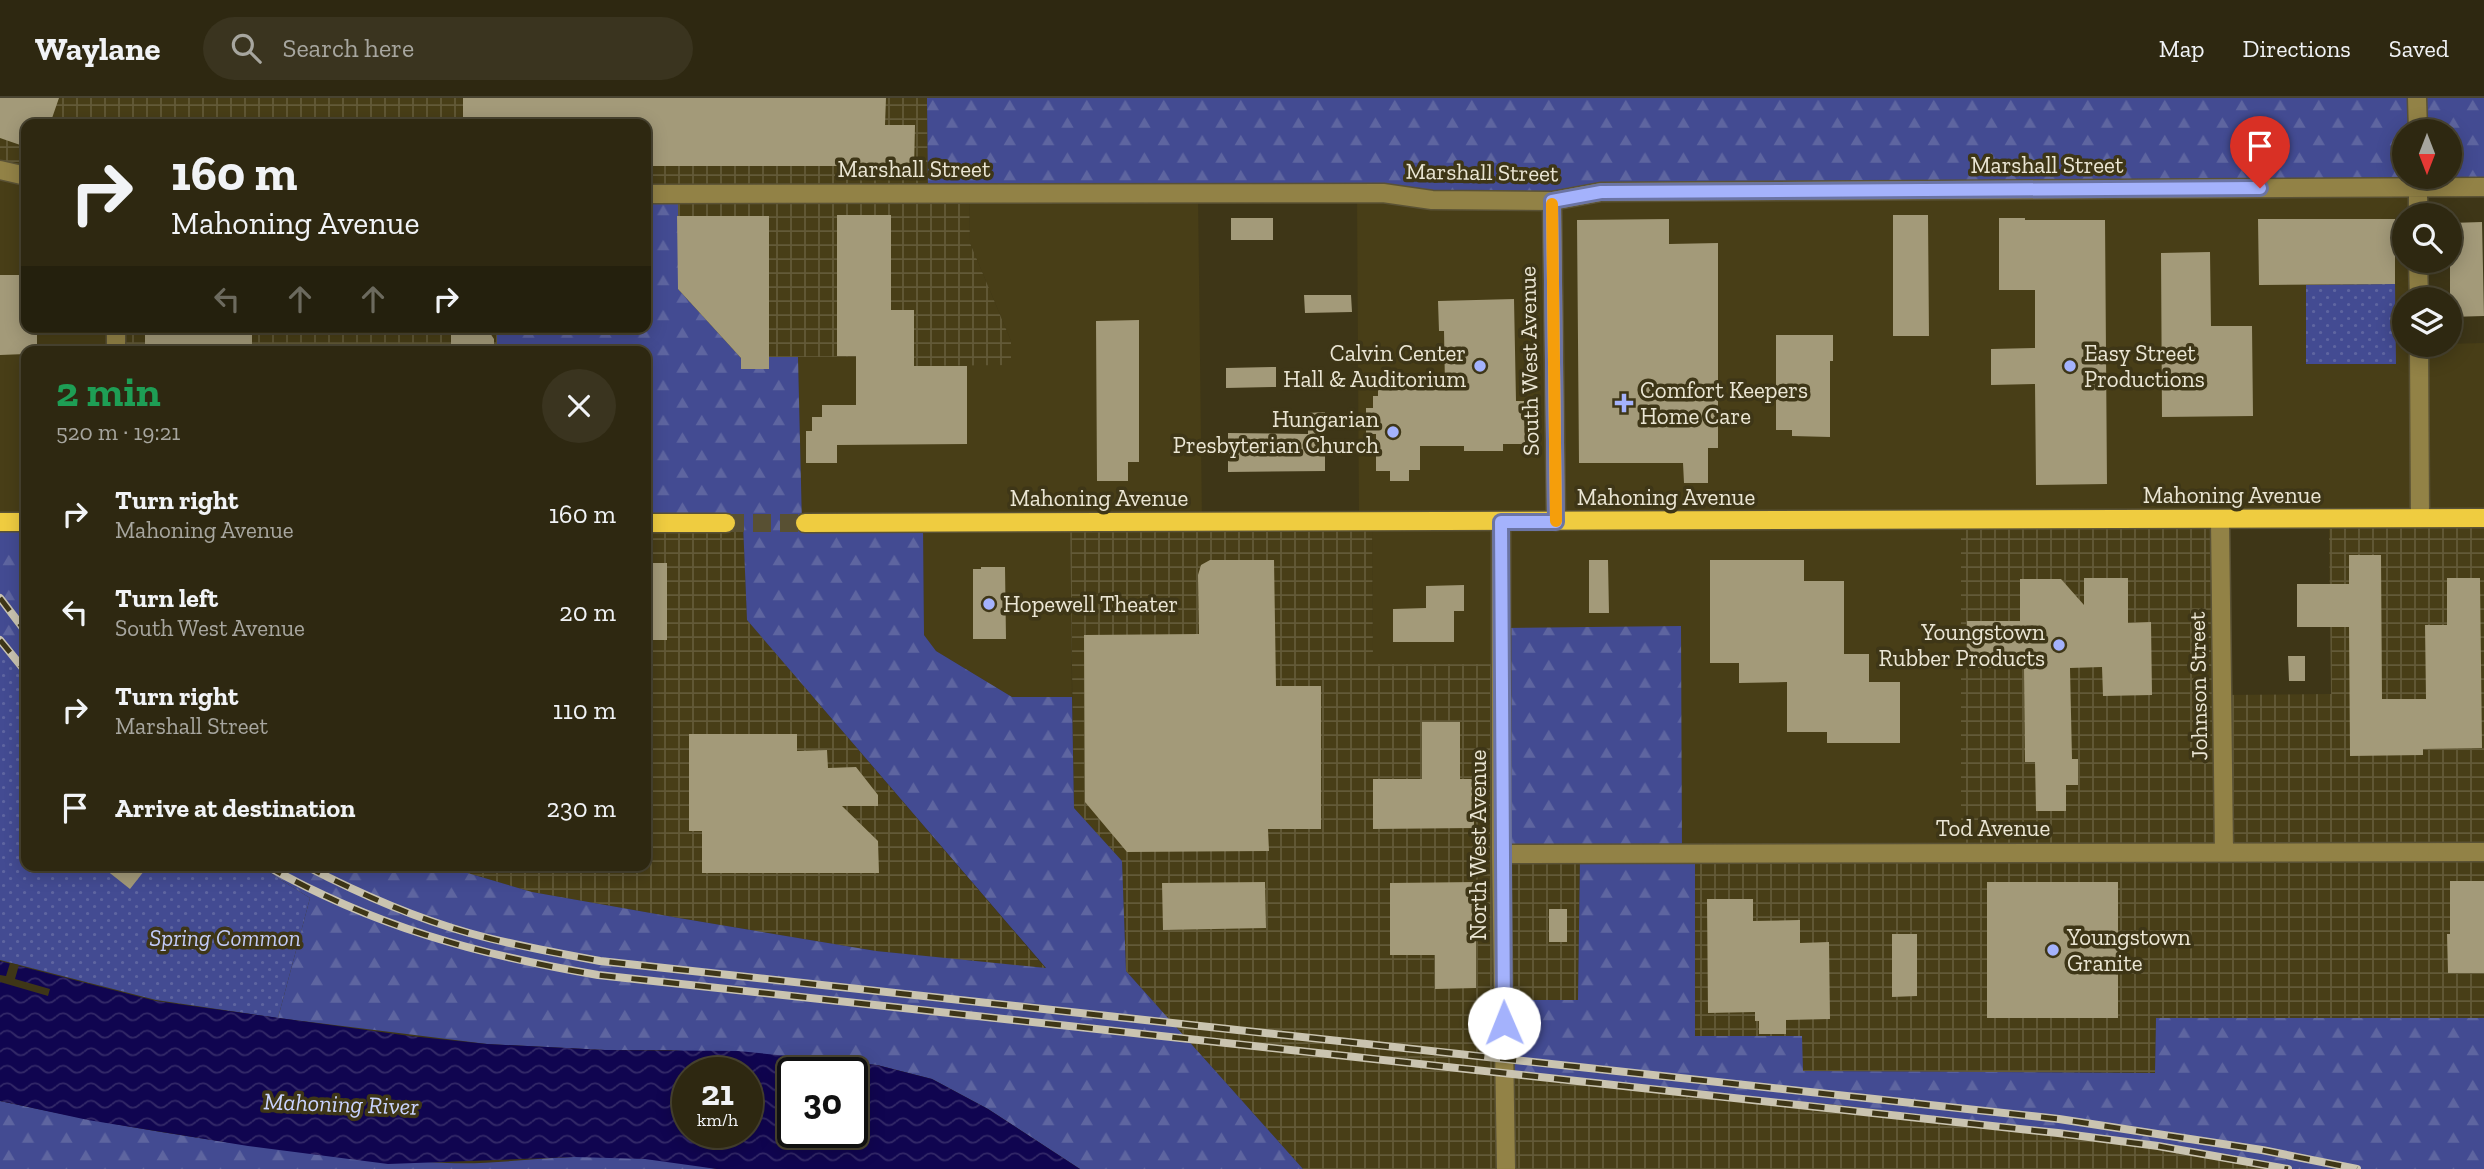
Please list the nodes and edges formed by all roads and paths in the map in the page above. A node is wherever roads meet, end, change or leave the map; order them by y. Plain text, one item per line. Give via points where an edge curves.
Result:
1 (2417, 98) edge
2 (2418, 119) edge
3 (0, 170) edge
4 (21, 175) edge
5 (2392, 182) edge
6 (2462, 185) edge
7 (2484, 187) edge
8 (651, 194) edge
9 (1552, 201) junction
10 (2419, 357) edge
11 (2484, 517) edge
12 (2420, 518) junction
13 (2220, 520) junction
14 (0, 522) edge
15 (21, 522) edge
16 (1501, 522) junction
17 (1556, 522) junction
18 (651, 523) edge
19 (726, 523) tunnel mouth
20 (805, 523) tunnel mouth
21 (2224, 852) junction
22 (2484, 852) edge
23 (1502, 854) junction
24 (1506, 1169) edge

1 - 2 street
3 - 4 street
5 - 9 street, Marshall Street via 1601,192
6 - 7 street, Marshall Street
8 - 9 street, Marshall Street via 1383,193 1432,200
9 - 17 street, South West Avenue
10 - 12 street
11 - 12 main road, Mahoning Avenue
12 - 13 main road, Mahoning Avenue
13 - 17 main road, Mahoning Avenue
13 - 21 street, Johnson Street
14 - 15 main road
16 - 17 main road, Mahoning Avenue
16 - 20 main road, Mahoning Avenue
16 - 23 street, North West Avenue
18 - 19 main road
21 - 22 street, Tod Avenue
21 - 23 street, Tod Avenue
23 - 24 street, North West Avenue

